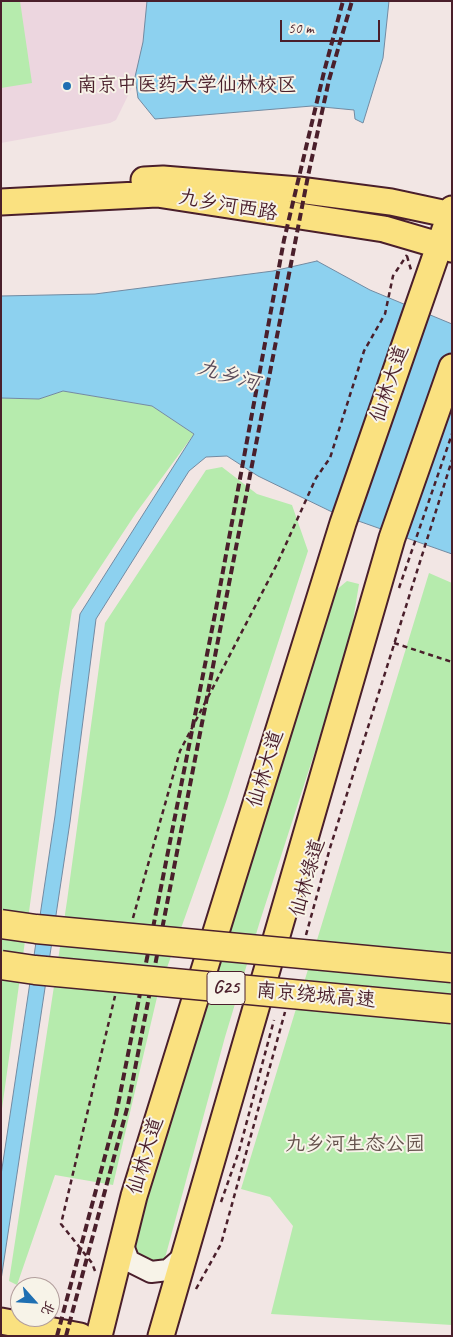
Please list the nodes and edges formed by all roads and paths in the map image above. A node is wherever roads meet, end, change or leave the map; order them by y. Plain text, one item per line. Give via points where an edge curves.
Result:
1 (1, 187) edge
2 (1, 202) edge
3 (451, 212) edge
4 (446, 247) edge
5 (407, 255) dead end
6 (452, 367) edge
7 (452, 434) edge
8 (452, 460) edge
9 (433, 487) dead end
10 (394, 643) junction
11 (452, 662) edge
12 (133, 918) dead end
13 (1, 924) edge
14 (304, 942) dead end
15 (1, 965) edge
16 (452, 968) edge
17 (115, 995) dead end
18 (286, 1008) dead end
19 (452, 1009) edge
20 (122, 1243) junction
21 (184, 1256) junction
22 (96, 1275) dead end
23 (193, 1293) dead end
24 (1, 1321) edge
25 (80, 1336) edge
26 (99, 1336) edge
27 (162, 1336) edge

1 - 3 main road, 九乡河西路 via 163,179 299,190
2 - 4 main road, 九乡河西路 via 157,194 384,229
3 - 4 main road, 仙林大道
4 - 20 main road, 仙林大道 via 417,306 342,523
5 - 12 path via 393,276 385,314 360,362 330,458 316,478 276,566 180,751
6 - 21 main road via 392,538
7 - 9 path
8 - 10 path, 仙林绿道
10 - 11 path
10 - 14 path, 仙林绿道
13 - 16 highway, 南京绕城高速 / G25, bridge
15 - 19 highway, 南京绕城高速 / G25, bridge
17 - 22 path via 61,1224 92,1263
18 - 23 path via 221,1244
20 - 21 lane via 129,1261 151,1272 168,1270
20 - 26 main road, 仙林大道
21 - 27 main road
24 - 25 main road

